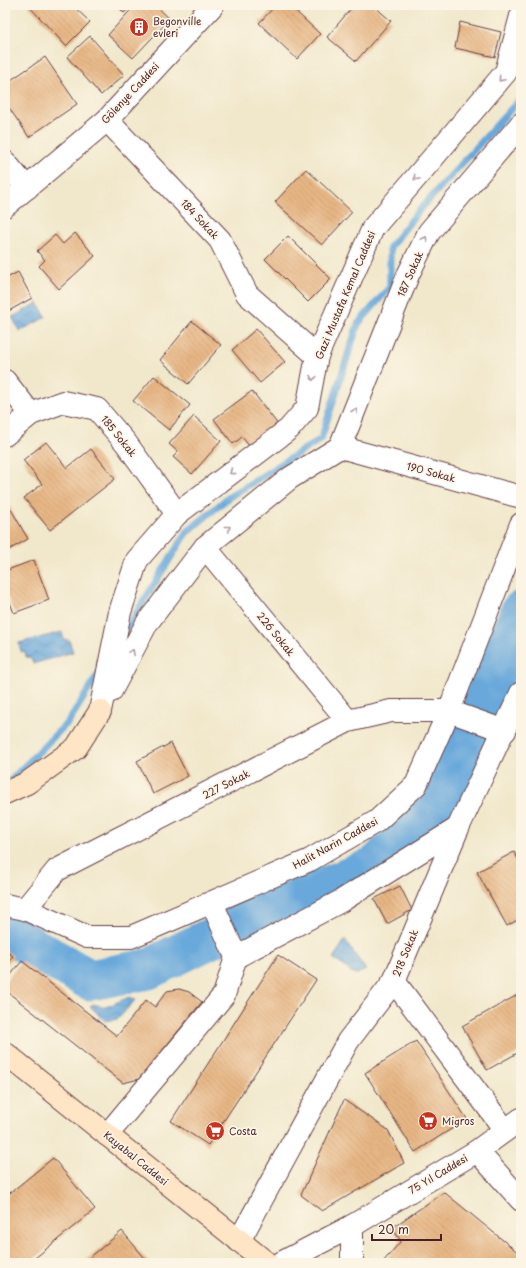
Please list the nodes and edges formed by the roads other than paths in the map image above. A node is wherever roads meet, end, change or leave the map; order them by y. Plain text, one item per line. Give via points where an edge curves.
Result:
1 (208, 6) edge
2 (521, 16) edge
3 (107, 120) junction
4 (521, 124) edge
5 (5, 162) edge
6 (27, 188) junction
7 (5, 206) edge
8 (318, 356) junction
9 (5, 381) edge
10 (31, 414) junction
11 (5, 435) edge
12 (340, 447) junction
13 (521, 497) edge
14 (177, 514) junction
15 (521, 524) edge
16 (205, 547) junction
17 (521, 692) edge
18 (100, 711) junction
19 (449, 711) junction
20 (348, 721) junction
21 (505, 731) junction
22 (14, 789) edge
23 (458, 828) junction
24 (212, 904) junction
25 (15, 907) edge
26 (236, 957) junction
27 (394, 981) junction
28 (5, 1054) edge
29 (513, 1124) edge
30 (106, 1135) junction
31 (477, 1150) junction
32 (521, 1200) edge
33 (352, 1226) junction
34 (239, 1241) junction
35 (266, 1263) edge
36 (281, 1263) edge
37 (352, 1263) edge

1 - 3 street, Gölenye Caddesi
2 -> 8 street, Gazi Mustafa Kemal Caddesi via 506,72 373,228
3 - 6 street, Gölenye Caddesi
3 - 8 street, 184 Sokak via 220,240 247,294
12 -> 4 street, 187 Sokak via 408,275 429,232
5 - 6 street
6 - 7 street, Gölenye Caddesi
8 -> 14 street, Gazi Mustafa Kemal Caddesi via 307,408 289,428
9 - 10 street
10 - 11 street, 185 Sokak
10 - 14 street, 185 Sokak via 64,402 97,409 126,443
12 - 13 street, 190 Sokak
16 -> 12 street, Gazi Mustafa Kemal Caddesi via 290,478
14 - 18 street, Gazi Mustafa Kemal Caddesi via 137,560 120,612
15 - 19 street, Halit Narin Caddesi
18 -> 16 street, Gazi Mustafa Kemal Caddesi via 147,624
16 - 20 street, 226 Sokak
17 - 21 street, 218 Sokak
18 - 22 street, Gazi Mustafa Kemal Caddesi via 76,748
19 - 20 street, 227 Sokak via 391,711
19 - 21 street, 227 Sokak
19 - 24 street, Halit Narin Caddesi via 416,785 377,821 310,860
20 - 25 street, 227 Sokak via 57,870
21 - 23 street, 218 Sokak
23 - 26 street via 341,901
23 - 27 street, 218 Sokak
24 - 25 street, Halit Narin Caddesi via 131,937 87,937
24 - 26 street
26 - 30 street via 224,995
27 - 29 street
27 - 34 street, 218 Sokak via 348,1041
28 - 30 street, Kayabal Caddesi
29 - 31 street, 75 Yıl Caddesi
30 - 34 street, Kayabal Caddesi
31 - 32 street
31 - 33 street, 75 Yıl Caddesi
33 - 36 street, 75 Yıl Caddesi
33 - 37 street
34 - 35 street, Kayabal Caddesi

